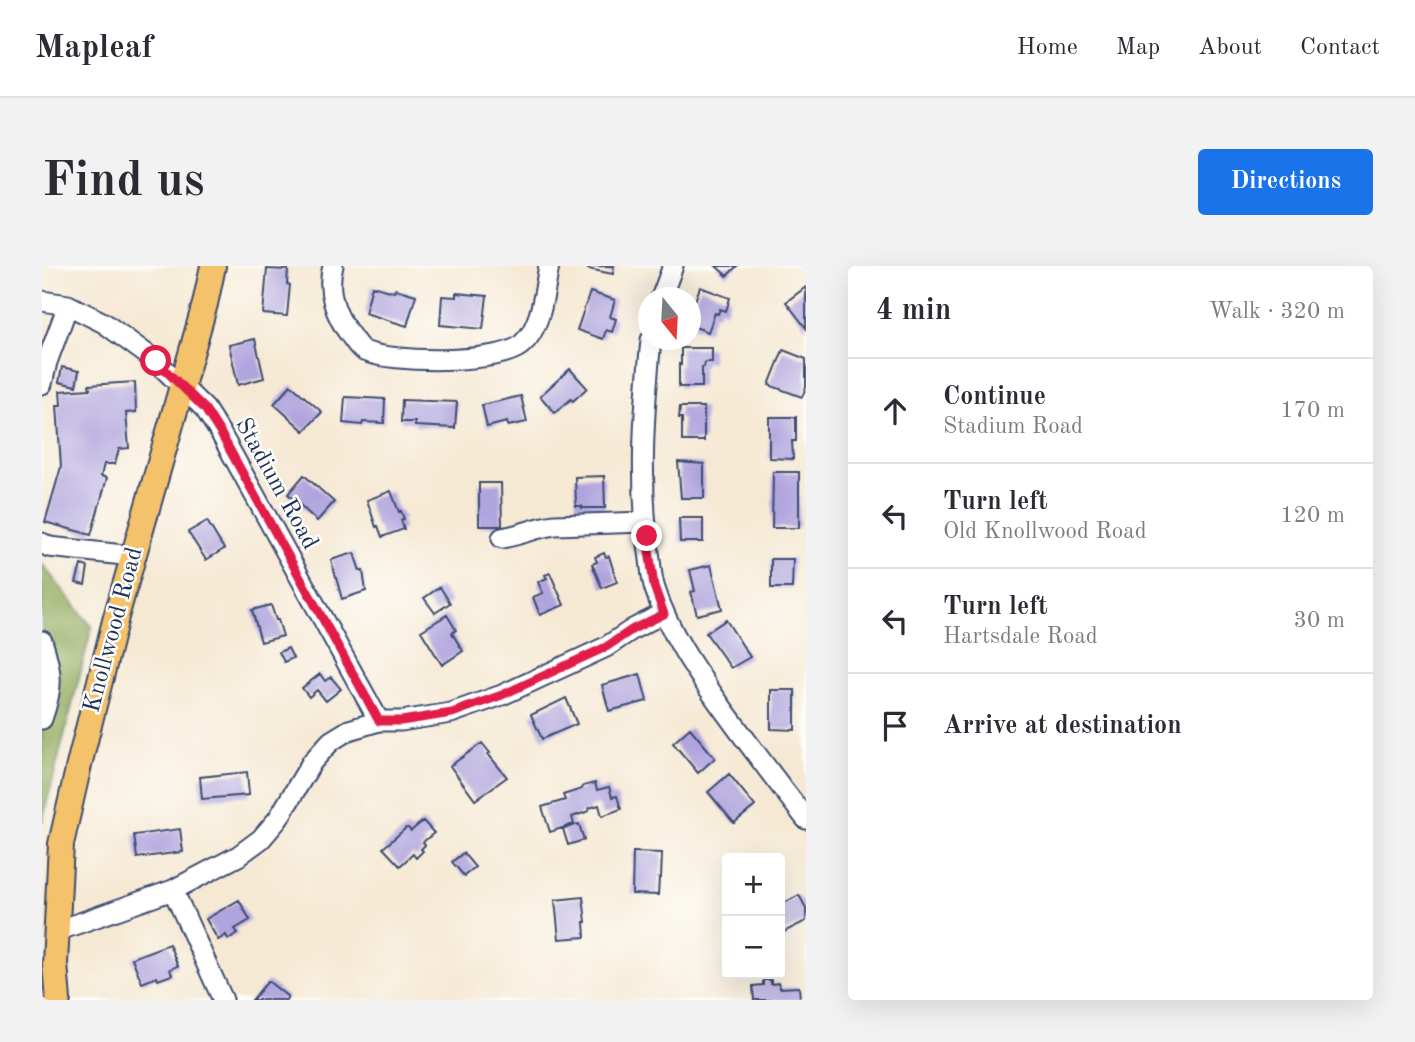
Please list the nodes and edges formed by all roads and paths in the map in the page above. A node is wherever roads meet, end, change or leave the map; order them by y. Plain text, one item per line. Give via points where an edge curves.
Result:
1 (213, 266) edge
2 (333, 266) edge
3 (549, 266) edge
4 (673, 266) edge
5 (665, 287) edge
6 (42, 300) edge
7 (68, 305) junction
8 (650, 350) edge
9 (42, 384) edge
10 (182, 386) junction
11 (645, 522) junction
12 (502, 538) dead end
13 (42, 543) edge
14 (133, 556) junction
15 (664, 614) junction
16 (42, 641) edge
17 (42, 719) edge
18 (379, 721) junction
19 (806, 819) edge
20 (173, 890) junction
21 (57, 931) junction
22 (52, 992) edge
23 (223, 1000) edge

1 - 10 main road, Knollwood Road
2 - 3 street via 331,296 339,321 361,350 379,356 457,360 505,353 521,345 540,313
4 - 5 street
6 - 7 street, Stadium Road
7 - 9 street
7 - 10 street, Stadium Road via 104,323
8 - 11 street via 643,462
10 - 14 main road, Knollwood Road
10 - 18 street, Stadium Road via 221,434
11 - 12 street via 555,525
11 - 15 street via 654,586
13 - 14 street
14 - 21 main road, Knollwood Road via 61,844
15 - 18 street via 606,647 502,695 452,713
15 - 19 street via 688,660
16 - 17 street via 50,665 50,695
18 - 20 street via 331,741 261,839
20 - 21 street
20 - 23 street
21 - 22 main road, Knollwood Road

